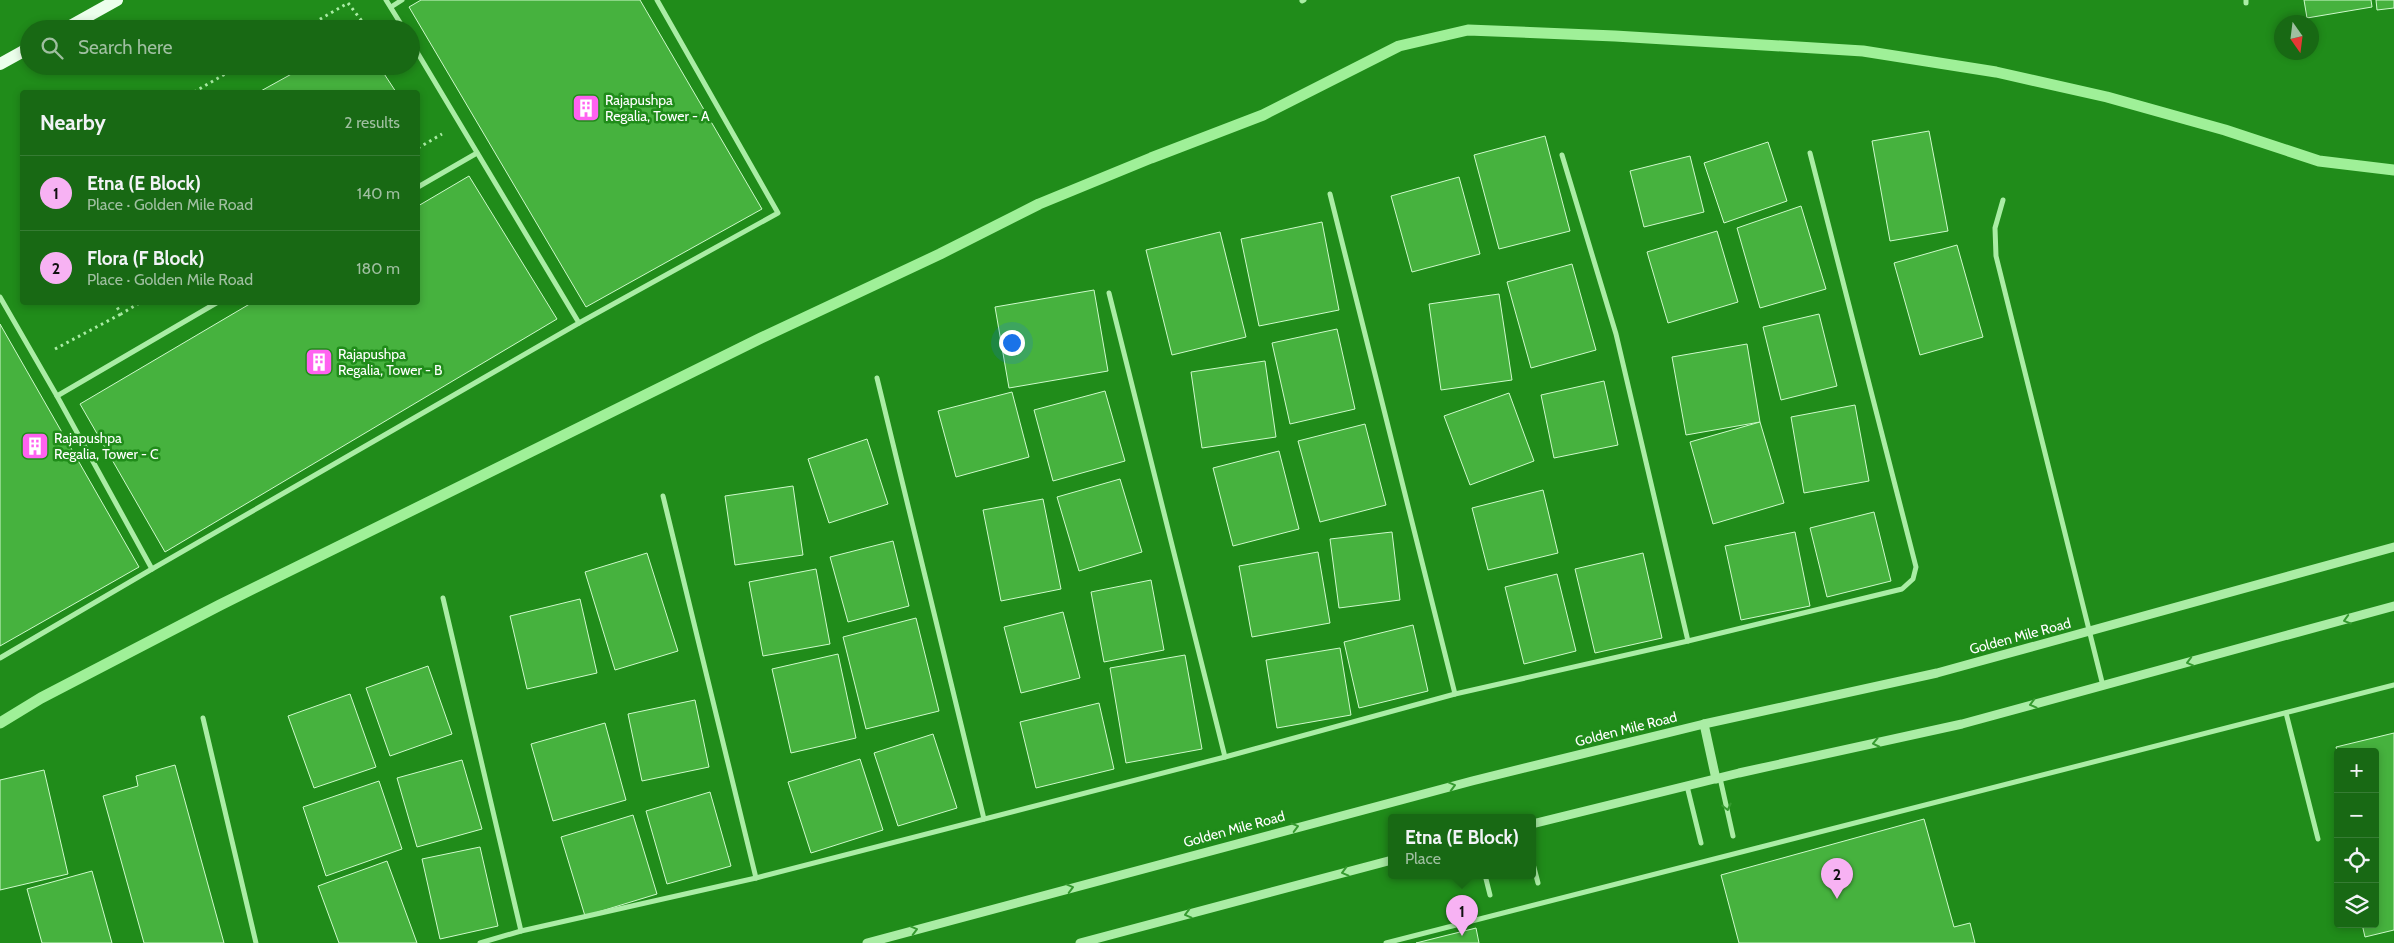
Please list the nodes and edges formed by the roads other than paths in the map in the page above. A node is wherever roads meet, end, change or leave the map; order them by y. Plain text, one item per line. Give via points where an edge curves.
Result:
1 (117, 0) edge
2 (386, 0) edge
3 (402, 0) edge
4 (657, 0) edge
5 (391, 7) junction
6 (81, 20) edge
7 (399, 20) edge
8 (20, 53) edge
9 (420, 57) edge
10 (0, 64) edge
11 (477, 153) junction
12 (1810, 153) dead end
13 (1562, 155) dead end
14 (420, 186) edge
15 (1330, 194) dead end
16 (2003, 200) dead end
17 (1109, 293) dead end
18 (0, 297) edge
19 (213, 305) edge
20 (579, 323) junction
21 (877, 378) dead end
22 (58, 396) junction
23 (663, 496) dead end
24 (2393, 550) edge
25 (152, 569) junction
26 (443, 598) dead end
27 (2394, 606) edge
28 (2088, 632) junction
29 (1688, 641) junction
30 (0, 658) edge
31 (2103, 686) junction
32 (2394, 686) edge
33 (1455, 694) junction
34 (2286, 713) junction
35 (203, 718) dead end
36 (1704, 724) junction
37 (1226, 756) junction
38 (1718, 778) junction
39 (1687, 786) junction
40 (984, 819) junction
41 (1536, 823) edge
42 (1734, 836) dead end
43 (2318, 839) dead end
44 (1701, 843) dead end
45 (1388, 861) edge
46 (1536, 875) edge
47 (756, 878) junction
48 (1486, 879) edge
49 (1538, 883) dead end
50 (1490, 895) dead end
51 (521, 931) junction
52 (256, 943) edge
53 (480, 943) edge
54 (867, 943) edge
55 (1080, 943) edge
56 (1386, 943) edge

1 - 6 main road
2 - 5 street
3 - 5 street
4 - 20 street via 778,213
5 - 7 street
8 - 10 main road
9 - 11 street
11 - 14 street
11 - 20 street
12 - 29 street via 1912,549 1916,567 1914,579 1902,588
13 - 29 street via 1616,334
15 - 33 street
16 - 28 street via 1995,228 1996,256
17 - 37 street
18 - 22 street
19 - 22 street
20 - 25 street
21 - 40 street
22 - 25 street
23 - 47 street
24 - 28 street, Golden Mile Road
25 - 30 street
26 - 51 street
27 -> 31 street
28 - 31 street
28 - 36 street, Golden Mile Road via 1937,673
29 - 33 street
31 -> 38 street via 1962,724
32 - 34 street
33 - 37 street
34 - 43 street
34 - 56 street
35 - 52 street
36 - 38 street
54 -> 36 street, Golden Mile Road via 1252,838
37 - 40 street
38 - 39 street
38 -> 42 street
39 - 41 street
39 - 44 street
40 - 47 street
45 -> 55 street
46 - 49 street
47 - 51 street
48 - 50 street
51 - 53 street

